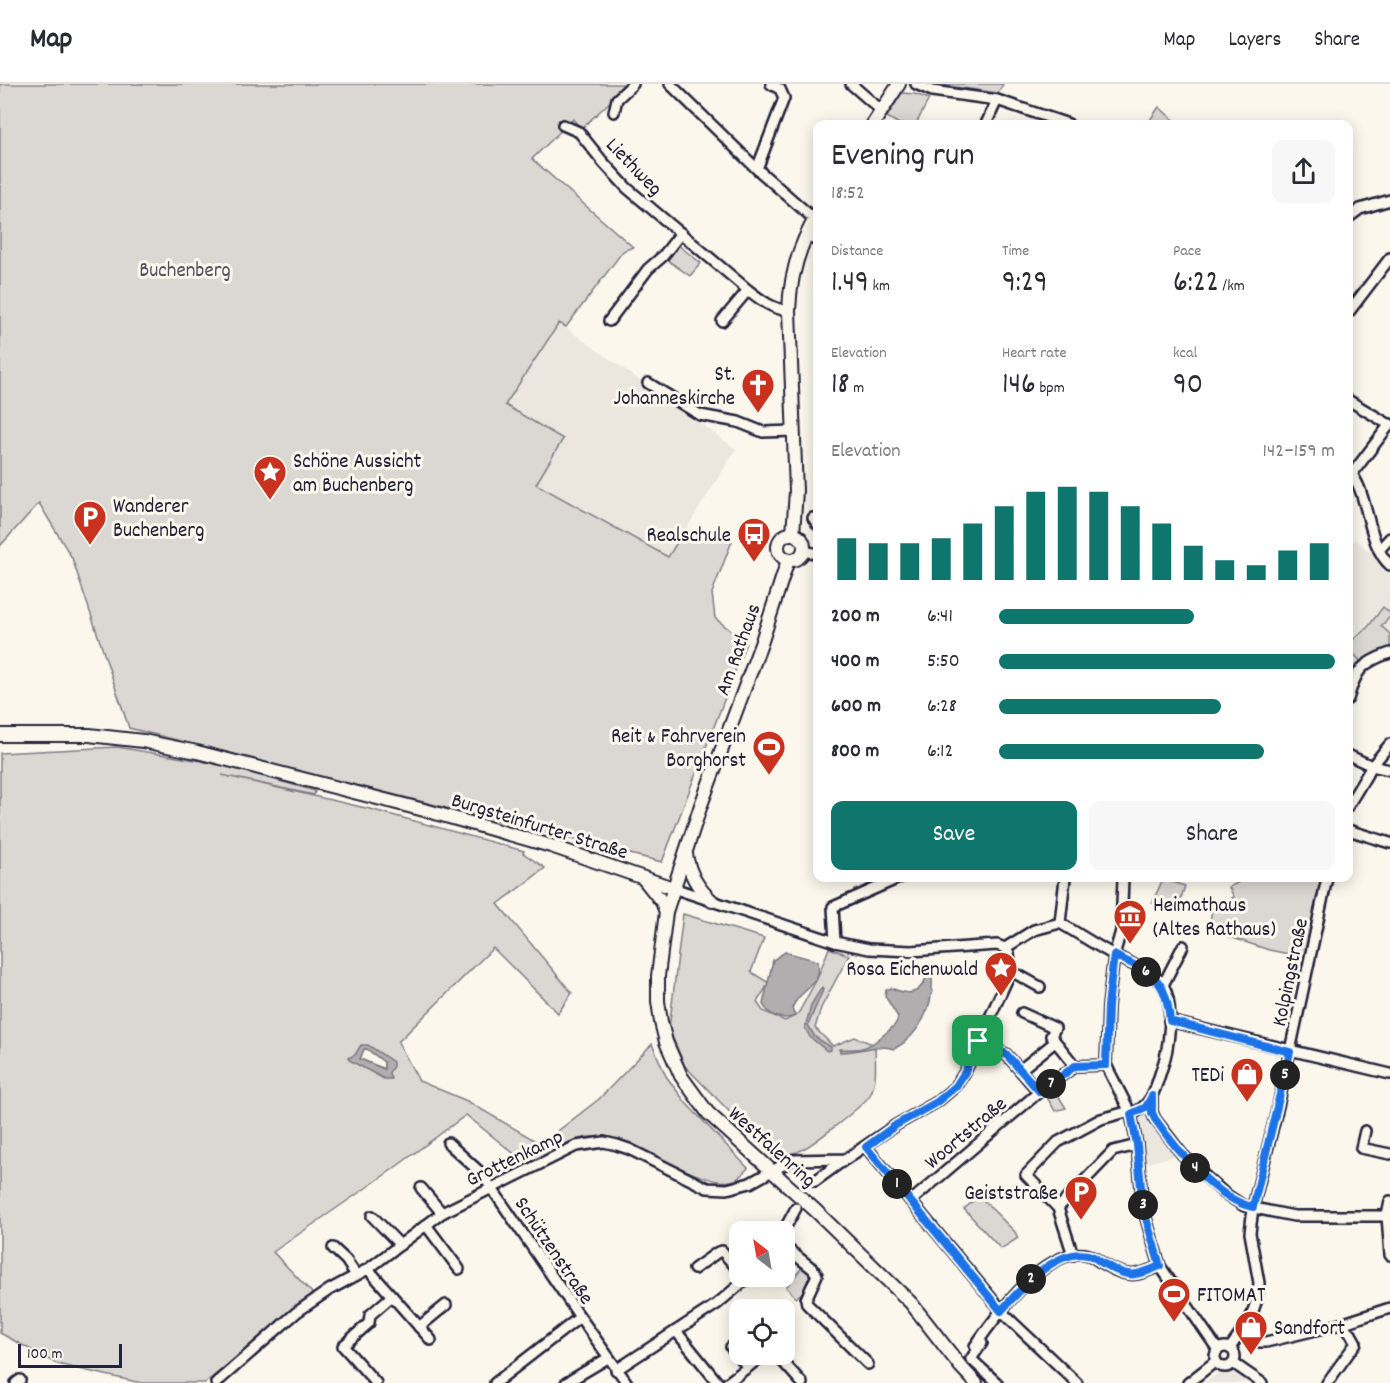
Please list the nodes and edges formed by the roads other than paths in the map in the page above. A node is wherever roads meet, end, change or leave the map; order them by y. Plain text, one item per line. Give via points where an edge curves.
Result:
1 (633, 84) edge
2 (771, 84) edge
3 (851, 84) edge
4 (899, 84) edge
5 (916, 84) edge
6 (675, 85) edge
7 (997, 100) junction
8 (882, 111) junction
9 (614, 112) dead end
10 (876, 120) edge
11 (988, 120) edge
12 (1056, 120) edge
13 (563, 125) dead end
14 (757, 169) junction
15 (1390, 200) edge
16 (813, 214) edge
17 (1353, 215) edge
18 (813, 222) edge
19 (681, 234) junction
20 (806, 236) junction
21 (813, 239) edge
22 (1390, 258) edge
23 (748, 290) junction
24 (1353, 306) edge
25 (789, 311) junction
26 (609, 321) dead end
27 (722, 321) dead end
28 (648, 383) dead end
29 (1353, 403) edge
30 (1390, 425) edge
31 (793, 431) junction
32 (1353, 468) edge
33 (1353, 480) edge
34 (793, 534) junction
35 (1390, 538) edge
36 (1379, 550) junction
37 (804, 551) junction
38 (813, 553) edge
39 (788, 560) junction
40 (1390, 565) edge
41 (1390, 653) edge
42 (1353, 685) edge
43 (0, 735) edge
44 (1390, 744) edge
45 (1353, 757) edge
46 (1372, 766) junction
47 (1390, 770) edge
48 (1353, 798) edge
49 (1353, 832) edge
50 (1390, 843) edge
51 (686, 851) junction
52 (642, 878) junction
53 (890, 882) edge
54 (1065, 882) edge
55 (1123, 882) edge
56 (1326, 882) edge
57 (673, 888) junction
58 (712, 901) junction
59 (666, 912) junction
60 (1060, 923) junction
61 (835, 942) junction
62 (1183, 946) dead end
63 (1005, 948) junction
64 (1114, 955) junction
65 (1011, 971) junction
66 (1162, 985) junction
67 (1040, 987) dead end
68 (1022, 1013) dead end
69 (1170, 1021) junction
70 (978, 1041) junction
71 (1055, 1042) junction
72 (1290, 1052) junction
73 (1106, 1065) junction
74 (1075, 1066) junction
75 (1020, 1070) junction
76 (1390, 1074) edge
77 (1040, 1092) junction
78 (1152, 1096) junction
79 (1130, 1112) junction
80 (1365, 1131) dead end
81 (448, 1143) dead end
82 (1137, 1145) junction
83 (866, 1147) junction
84 (1390, 1154) edge
85 (846, 1159) junction
86 (771, 1171) junction
87 (815, 1181) dead end
88 (421, 1188) dead end
89 (491, 1188) junction
90 (911, 1201) junction
91 (1390, 1201) edge
92 (1253, 1207) junction
93 (796, 1208) dead end
94 (1058, 1208) junction
95 (441, 1213) junction
96 (372, 1216) dead end
97 (1388, 1216) edge
98 (789, 1221) edge
99 (426, 1225) junction
100 (400, 1245) junction
101 (333, 1248) dead end
102 (795, 1255) edge
103 (1073, 1255) junction
104 (1390, 1255) edge
105 (729, 1259) edge
106 (1160, 1266) junction
107 (368, 1269) junction
108 (459, 1269) dead end
109 (694, 1269) dead end
110 (356, 1275) junction
111 (736, 1287) edge
112 (392, 1296) junction
113 (446, 1305) dead end
114 (1390, 1308) edge
115 (1001, 1311) junction
116 (579, 1317) junction
117 (1341, 1324) junction
118 (419, 1327) junction
119 (676, 1331) junction
120 (1243, 1331) junction
121 (431, 1340) dead end
122 (1230, 1348) junction
123 (1218, 1350) junction
124 (608, 1358) junction
125 (1216, 1361) junction
126 (1233, 1363) junction
127 (868, 1364) dead end
128 (751, 1365) edge
129 (786, 1365) edge
130 (748, 1367) joint
131 (616, 1370) junction
132 (216, 1383) edge
133 (376, 1383) edge
134 (495, 1383) edge
135 (566, 1383) edge
136 (627, 1383) edge
137 (718, 1383) edge
138 (727, 1383) edge
139 (802, 1383) edge
140 (976, 1383) edge
141 (997, 1383) edge
142 (1077, 1383) edge
143 (1188, 1383) edge
144 (1262, 1383) edge
145 (1327, 1383) edge

1 - 9 street via 617,99
2 - 14 street via 780,89 784,98
3 - 8 street
4 - 8 main road
5 - 7 street via 932,91
6 - 14 street
7 - 11 street
7 - 12 street
8 - 10 main road
13 - 19 street, Liethweg via 579,132 627,188
14 - 16 street
15 - 17 street via 1368,205
18 - 20 main road
19 - 23 street, Liethweg
19 - 26 street via 648,269
20 - 21 street
20 - 25 main road via 795,261
22 - 24 street
23 - 25 street, Liethweg via 778,310
23 - 27 street
25 - 31 main road
28 - 31 street via 700,415 738,422 763,432
29 - 30 street
30 - 32 street
31 - 34 main road
33 - 36 street
34 - 37 main road via 802,540
34 - 39 main road via 784,536 778,544 780,554
35 - 36 street
36 - 40 street
37 - 38 street
37 - 39 main road via 798,558
39 - 51 main road, Am Rathaus
41 - 42 street via 1359,669
43 - 52 main road, Burgsteinfurter Straße via 89,735 197,752 552,846
44 - 46 street
45 - 46 street
46 - 47 street
46 - 48 street
49 - 50 street
51 - 57 main road, Am Rathaus
51 - 58 main road via 693,878
52 - 57 main road, Burgsteinfurter Straße
52 - 59 main road
53 - 61 street via 833,907
54 - 60 street
55 - 64 street via 1120,931
56 - 72 street, Kolpingstraße
57 - 58 street, Burgsteinfurter Straße
57 - 59 main road, Westfalenring
58 - 61 street, Burgsteinfurter Straße
59 - 86 main road, Westfalenring via 658,1001 666,1042 697,1100
60 - 63 street via 1034,930
60 - 64 street
61 - 63 street, Burgsteinfurter Straße via 911,951 998,945
62 - 66 street
63 - 65 street
64 - 66 street
64 - 73 street
65 - 67 street
65 - 70 street
66 - 69 street
68 - 71 street via 1055,1028 1051,1036
69 - 72 street
69 - 78 street via 1165,1062
70 - 75 street via 1006,1054
70 - 83 street via 956,1086
71 - 74 street
71 - 75 street
72 - 76 street
72 - 92 street, Kolpingstraße
73 - 74 street
73 - 79 street
74 - 77 street, Woortstraße
75 - 77 street
77 - 90 street, Woortstraße
78 - 79 street via 1146,1107
78 - 92 street via 1155,1119 1182,1154 1230,1198
79 - 82 street
79 - 94 street via 1101,1119 1058,1142 1026,1174
80 - 84 street via 1361,1148
81 - 89 street, Schützenstraße via 482,1174
82 - 94 street via 1113,1151
82 - 106 street via 1143,1208
83 - 85 street
83 - 90 street
85 - 86 street, Grottenkamp via 792,1160
85 - 87 street
86 - 89 street, Grottenkamp via 750,1184 706,1188 629,1149 604,1142 576,1146
86 - 140 main road, Westfalenring via 911,1303
88 - 95 street
89 - 95 street, Grottenkamp
89 - 116 street, Schützenstraße
90 - 115 street
91 - 97 street
92 - 97 street via 1294,1216
92 - 120 street, Kolpingstraße via 1250,1233 1259,1283 1254,1311
93 - 98 street
94 - 103 street
95 - 99 street, Grottenkamp
96 - 100 street
97 - 104 street
99 - 100 street, Grottenkamp
99 - 108 street
100 - 107 street, Grottenkamp
101 - 110 street
102 - 127 street via 817,1275 807,1304
103 - 106 street via 1090,1255 1116,1272 1136,1276
103 - 115 street via 1026,1282
105 - 109 street via 722,1251 718,1252
106 - 123 street
107 - 110 street, Grottenkamp
107 - 112 street
110 - 132 street, Grottenkamp via 297,1312
111 - 119 street
112 - 118 street
112 - 133 street via 343,1346
113 - 118 street
114 - 117 street
115 - 141 street via 978,1342 982,1343 971,1359
115 - 142 street
116 - 124 street, Schützenstraße
116 - 134 street
117 - 120 street via 1266,1342
117 - 145 street via 1356,1343
118 - 121 street
119 - 131 street
119 - 137 street
120 - 122 street, Kolpingstraße
122 - 123 street
122 - 126 street
123 - 125 street
124 - 131 street, Schützenstraße
124 - 135 street
125 - 126 street via 1226,1366
125 - 143 street
126 - 144 street
128 - 130 street
129 - 139 street
130 - 138 street
131 - 136 street, Schützenstraße

